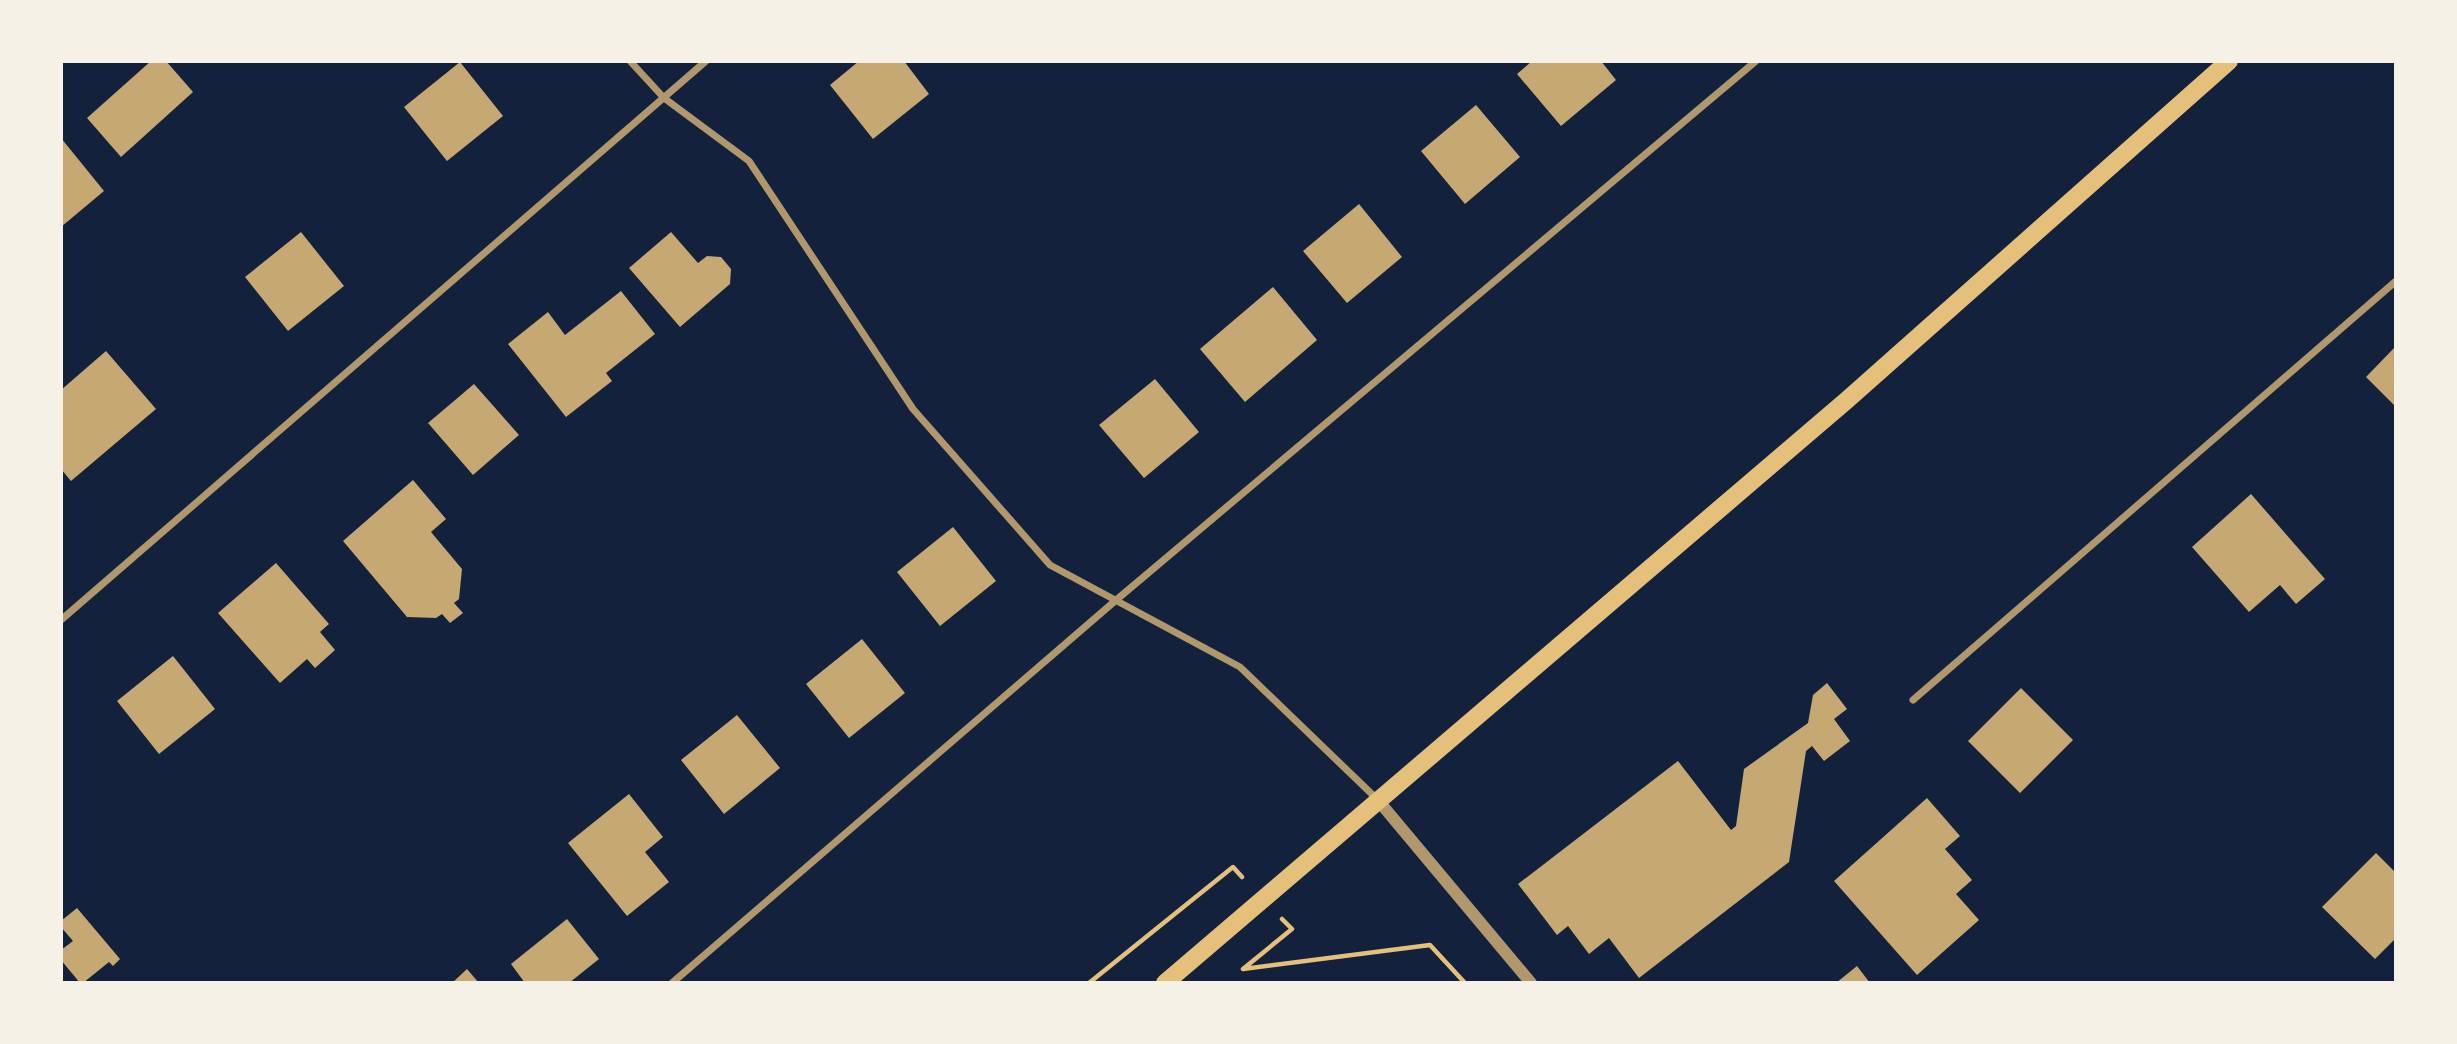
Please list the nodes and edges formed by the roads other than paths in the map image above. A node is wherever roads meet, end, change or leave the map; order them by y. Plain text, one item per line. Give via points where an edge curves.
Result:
1 (629, 61) edge
2 (706, 61) edge
3 (1756, 61) edge
4 (2229, 61) edge
5 (664, 98) junction
6 (2396, 281) edge
7 (1115, 601) junction
8 (61, 620) edge
9 (1913, 700) dead end
10 (1377, 799) junction
11 (672, 983) edge
12 (1165, 983) edge
13 (1531, 983) edge

1 - 5 street
2 - 5 street
3 - 7 street
4 - 10 main road via 1847,400
5 - 7 street via 748,161 913,409 1050,565
5 - 8 street
6 - 9 street
7 - 10 street via 1240,667
7 - 11 street
10 - 12 main road
10 - 13 street

